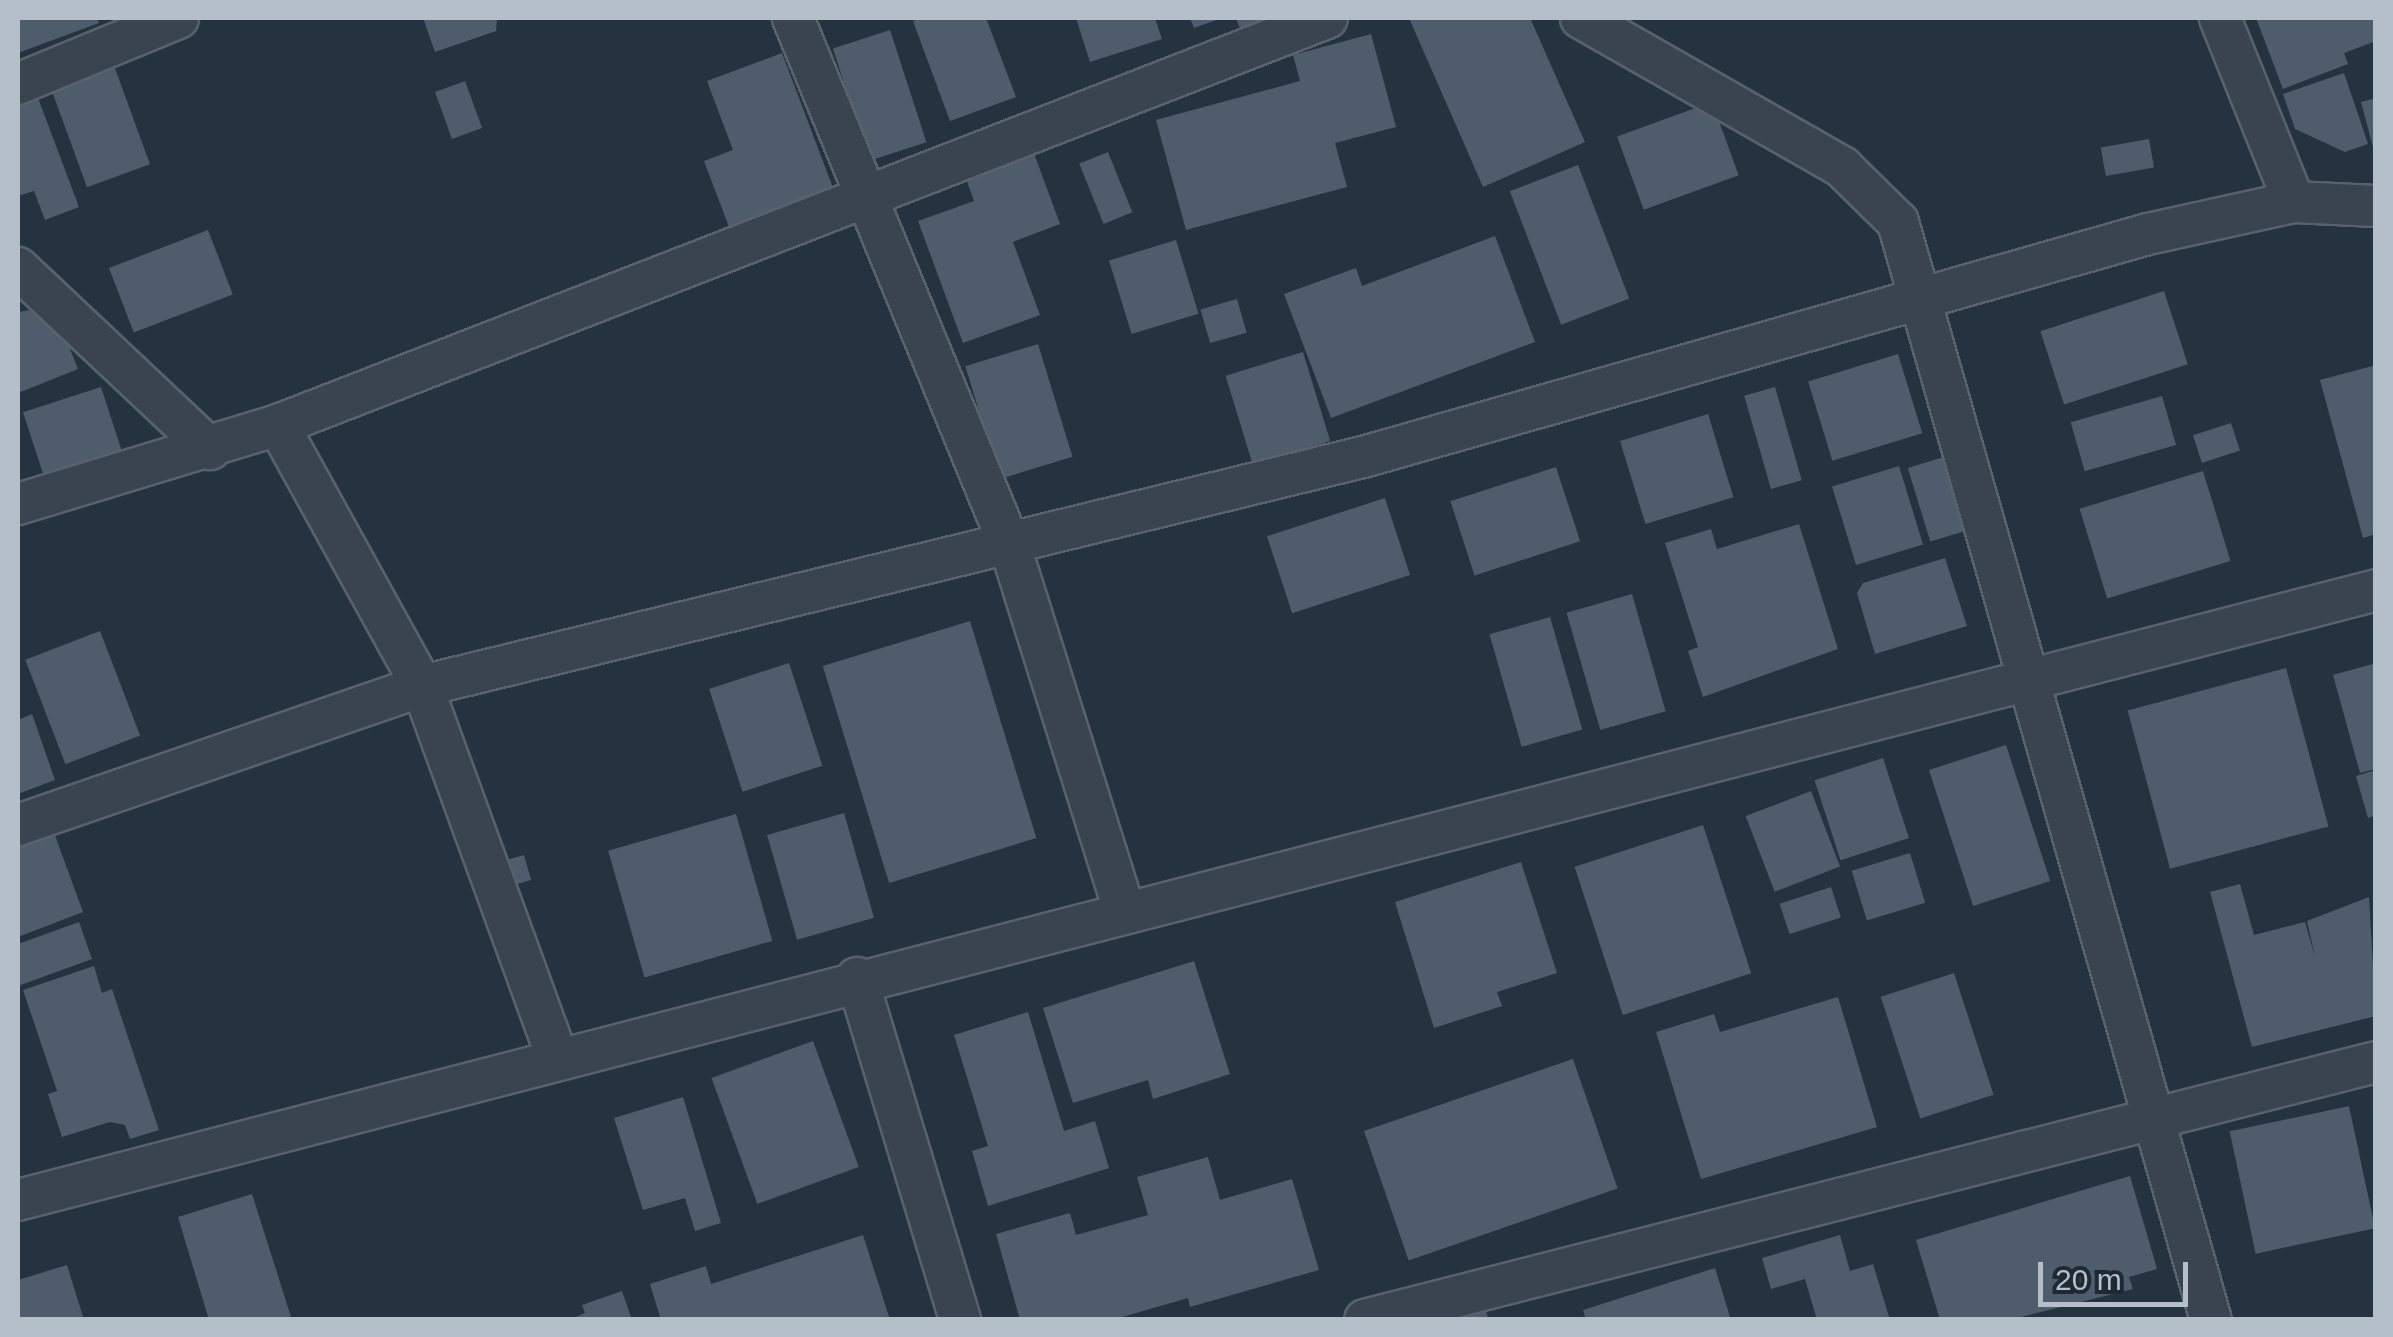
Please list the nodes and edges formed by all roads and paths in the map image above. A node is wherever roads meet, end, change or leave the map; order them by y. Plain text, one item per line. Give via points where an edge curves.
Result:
1 (178, 18) edge
2 (794, 18) edge
3 (1327, 18) edge
4 (1582, 18) edge
5 (2220, 18) edge
6 (18, 84) edge
7 (867, 196) junction
8 (2294, 202) junction
9 (2376, 206) edge
10 (18, 268) edge
11 (1924, 294) junction
12 (278, 424) junction
13 (210, 448) junction
14 (18, 504) edge
15 (1010, 546) junction
16 (2376, 590) edge
17 (2025, 681) junction
18 (422, 686) junction
19 (18, 824) edge
20 (1124, 907) junction
21 (857, 978) junction
22 (557, 1057) junction
23 (2376, 1062) edge
24 (2155, 1118) junction
25 (18, 1200) edge
26 (960, 1320) edge
27 (1365, 1320) edge
28 (2212, 1320) edge

1 - 6 street
2 - 7 street
3 - 7 street
4 - 11 street via 1842,167 1898,222
5 - 8 street
7 - 12 street
7 - 15 street
8 - 9 street
8 - 11 street
10 - 13 street
11 - 15 street via 1362,457
11 - 17 street
12 - 13 street
12 - 18 street
13 - 14 street
15 - 18 street
15 - 20 street
16 - 17 street
17 - 20 street
17 - 24 street
18 - 19 street
18 - 22 street
20 - 21 street
21 - 22 street
21 - 26 street
22 - 25 street
23 - 24 street
24 - 27 street
24 - 28 street

